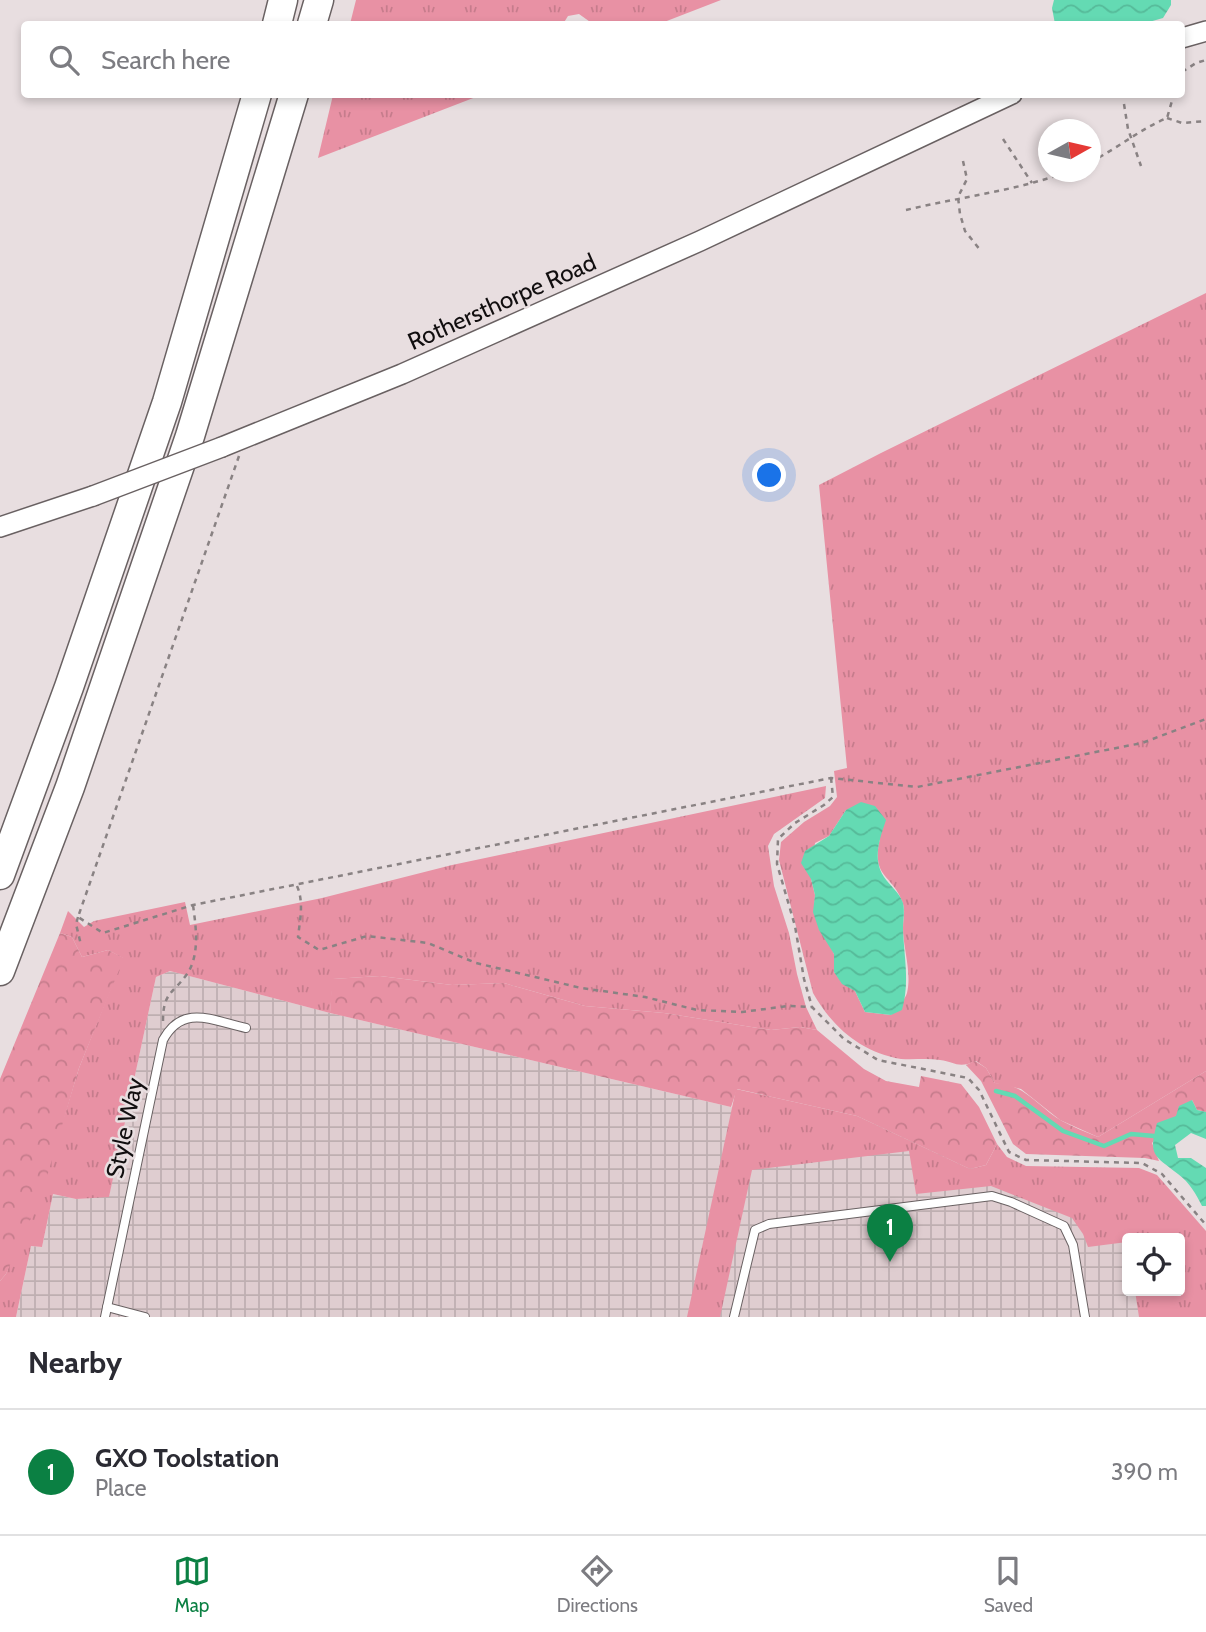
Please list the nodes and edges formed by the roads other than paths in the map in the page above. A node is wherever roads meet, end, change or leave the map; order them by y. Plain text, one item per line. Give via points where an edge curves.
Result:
1 (283, 0) edge
2 (319, 0) edge
3 (278, 21) edge
4 (313, 21) edge
5 (1206, 32) edge
6 (1185, 37) edge
7 (256, 98) edge
8 (293, 98) edge
9 (1003, 98) edge
10 (0, 527) edge
11 (0, 875) edge
12 (0, 971) edge
13 (246, 1028) dead end
14 (107, 1307) junction
15 (105, 1317) edge
16 (145, 1317) edge
17 (734, 1317) edge
18 (1085, 1317) edge

1 - 3 highway
2 - 4 highway
5 - 6 street
7 - 11 highway via 167,402
8 - 12 highway via 190,436 70,787
9 - 10 street, Rothersthorpe Road, bridge via 402,374 222,447
13 - 14 lane, Style Way via 188,1017 176,1022 163,1040
14 - 15 lane, Style Way
14 - 16 lane
17 - 18 lane via 755,1230 769,1224 992,1196 1064,1226 1073,1245

